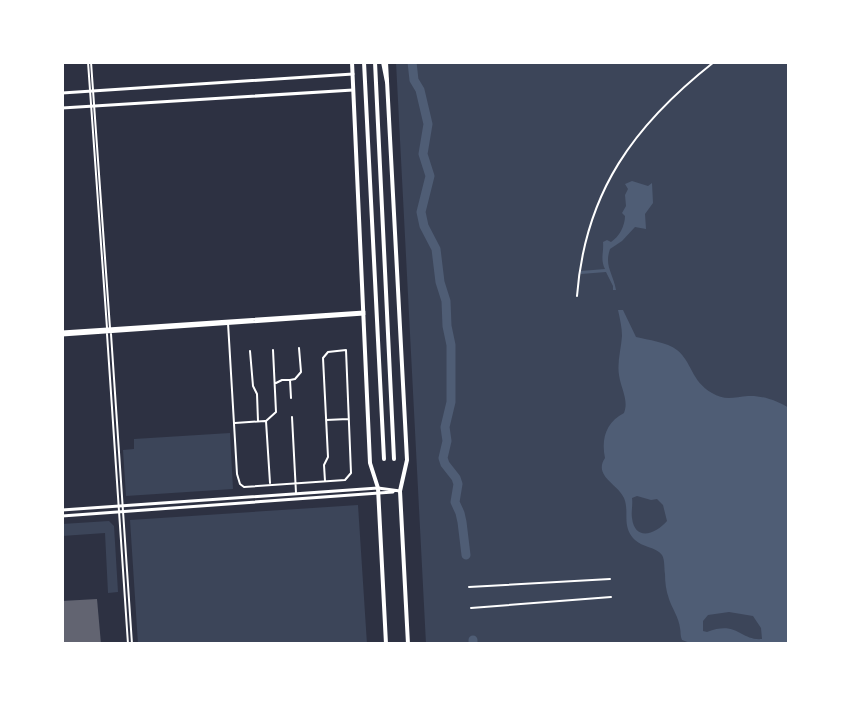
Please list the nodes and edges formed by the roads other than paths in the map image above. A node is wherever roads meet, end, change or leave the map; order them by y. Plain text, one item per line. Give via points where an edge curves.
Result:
1 (90, 62) edge
2 (352, 62) edge
3 (364, 62) edge
4 (375, 62) edge
5 (385, 62) edge
6 (714, 62) edge
7 (353, 74) junction
8 (353, 90) junction
9 (91, 91) junction
10 (62, 93) edge
11 (93, 106) junction
12 (62, 108) edge
13 (577, 296) dead end
14 (364, 313) junction
15 (228, 323) junction
16 (109, 331) junction
17 (62, 334) edge
18 (299, 348) dead end
19 (273, 350) dead end
20 (250, 351) dead end
21 (290, 380) junction
22 (275, 384) junction
23 (291, 398) dead end
24 (292, 417) dead end
25 (349, 419) junction
26 (326, 420) junction
27 (258, 421) junction
28 (266, 421) junction
29 (234, 423) junction
30 (384, 459) dead end
31 (394, 459) dead end
32 (325, 481) junction
33 (295, 483) junction
34 (270, 485) junction
35 (378, 490) junction
36 (400, 491) junction
37 (296, 494) junction
38 (121, 510) junction
39 (62, 513) edge
40 (610, 579) dead end
41 (469, 587) dead end
42 (611, 597) dead end
43 (471, 608) dead end
44 (130, 644) edge
45 (386, 644) edge
46 (408, 644) edge

1 - 9 street
2 - 7 main road
3 - 30 main road
4 - 31 main road
5 - 36 main road via 407,460
6 - 13 street via 648,122 622,157 587,235
7 - 8 main road
7 - 9 main road
8 - 11 main road
8 - 14 main road
9 - 10 main road
9 - 11 street
11 - 12 main road
11 - 16 street
14 - 15 main road
14 - 35 main road via 370,463
15 - 16 main road
15 - 29 street
16 - 17 main road
16 - 38 street
18 - 21 street via 301,372
19 - 22 street
20 - 27 street
21 - 22 street
21 - 23 street
22 - 28 street via 276,412
24 - 33 street
25 - 26 street
25 - 26 street via 346,350 335,350 323,358
25 - 32 street via 351,473 345,480
26 - 32 street
27 - 28 street
27 - 29 street
28 - 34 street
29 - 34 street via 240,484
32 - 33 street
33 - 34 street
33 - 37 street
35 - 36 main road
35 - 37 main road
35 - 38 main road
35 - 45 main road
36 - 46 main road
37 - 38 main road
38 - 39 main road
38 - 44 street
40 - 41 street
42 - 43 street

